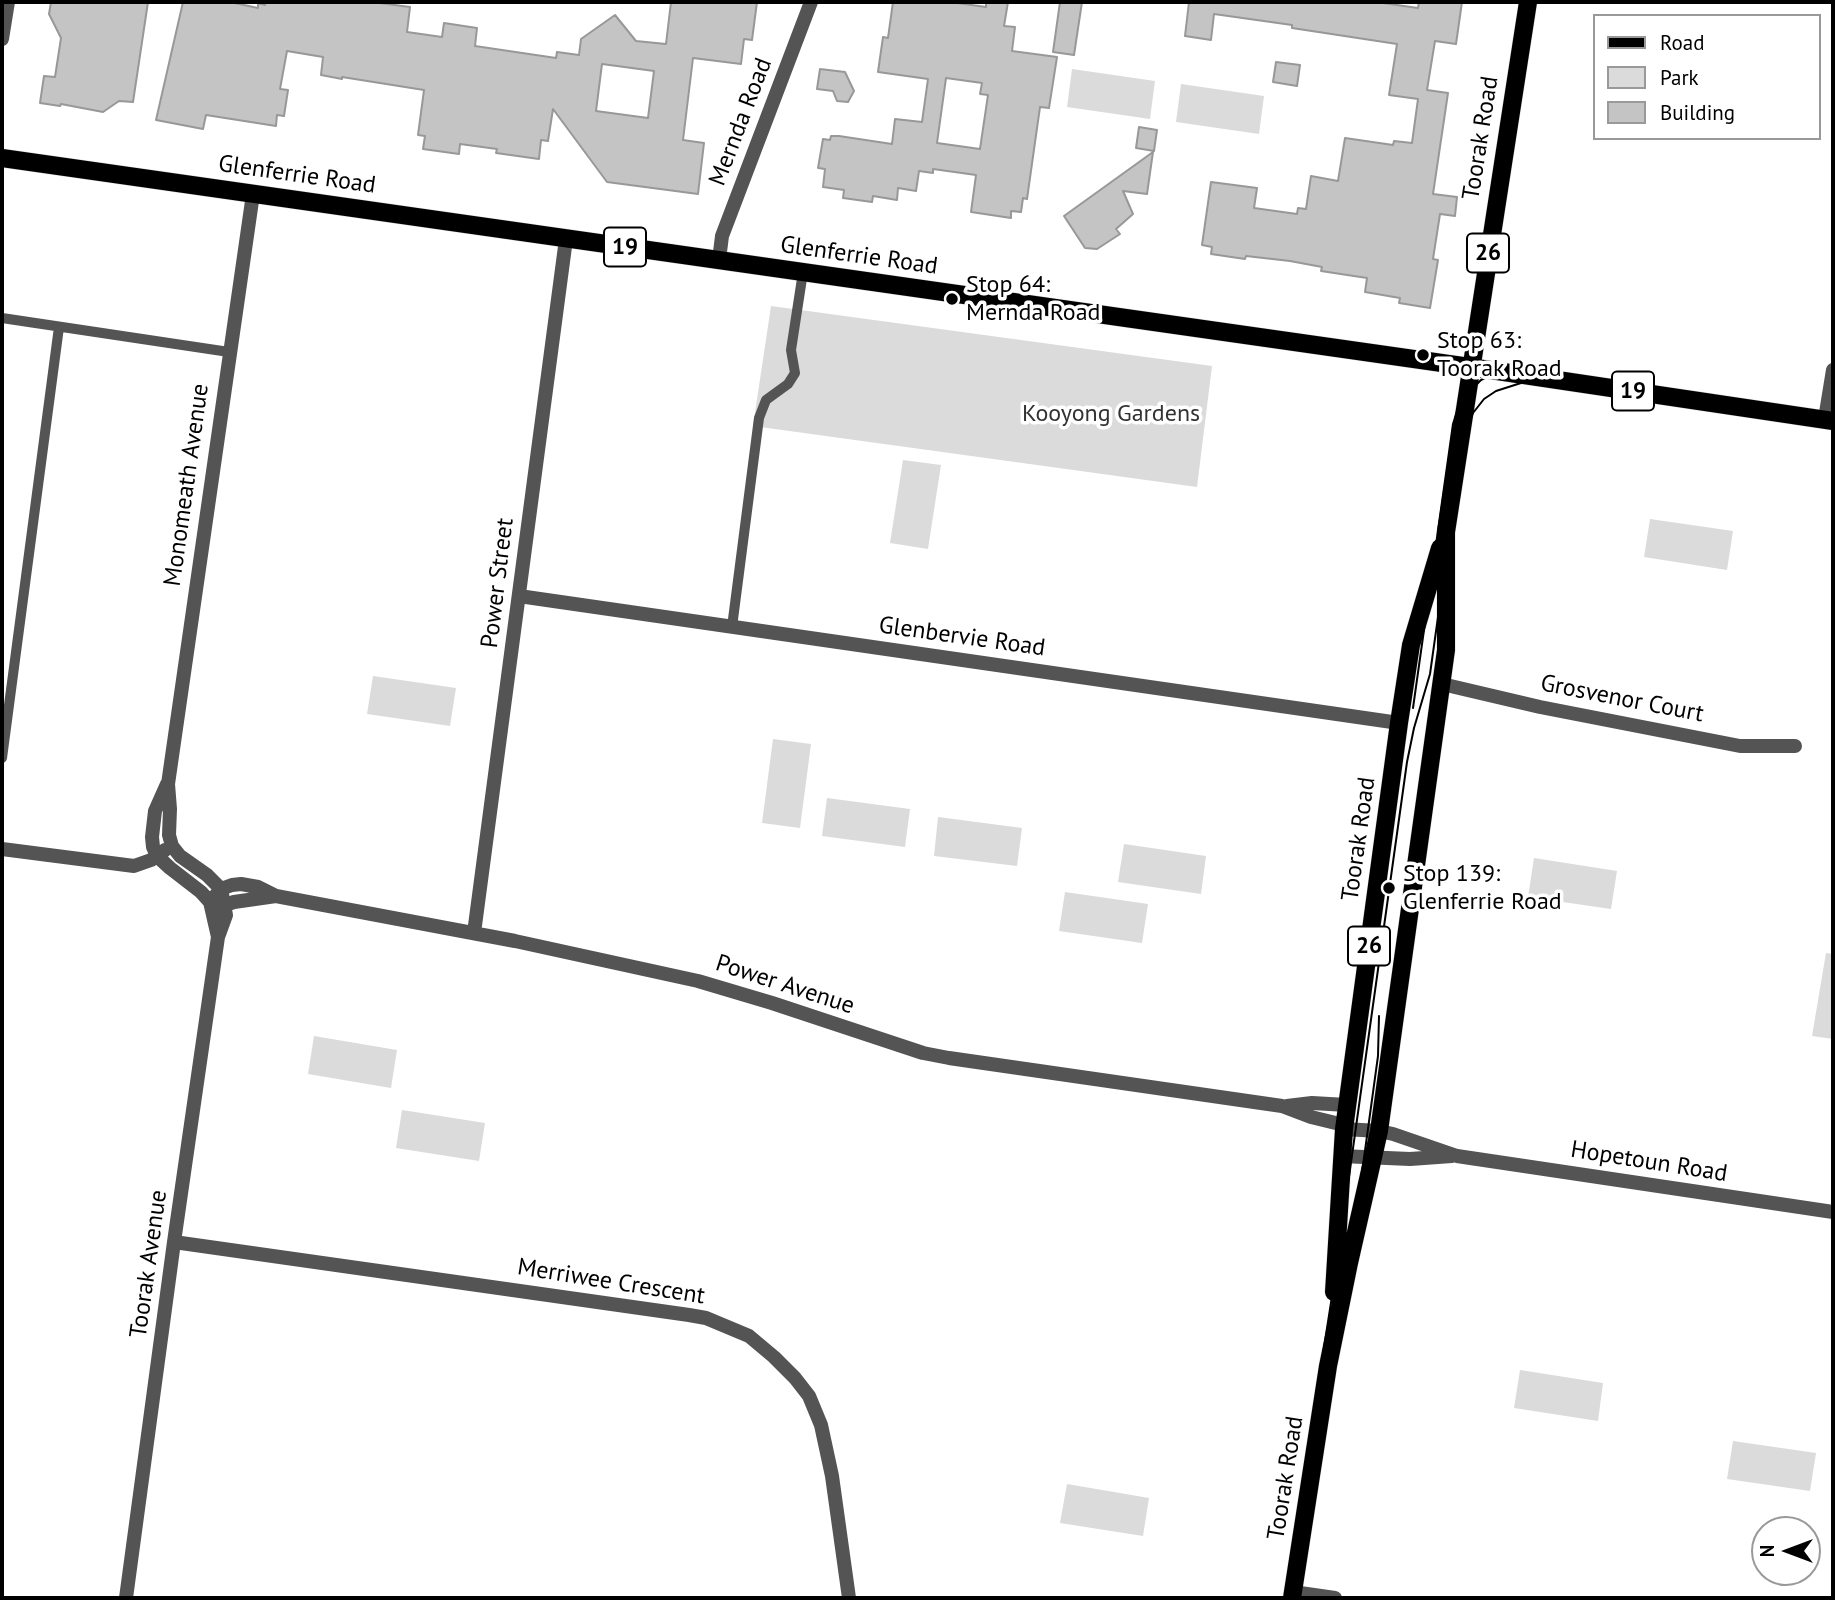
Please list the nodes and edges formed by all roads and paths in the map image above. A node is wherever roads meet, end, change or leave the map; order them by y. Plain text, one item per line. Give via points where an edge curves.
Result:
1 (8, 2) edge
2 (811, 2) edge
3 (1528, 2) edge
4 (2, 38) edge
5 (2, 158) edge
6 (253, 194) junction
7 (566, 239) junction
8 (719, 260) junction
9 (803, 272) junction
10 (2, 318) edge
11 (59, 327) junction
12 (229, 352) junction
13 (1470, 367) junction
14 (1833, 370) edge
15 (1829, 420) edge
16 (1446, 532) junction
17 (519, 596) junction
18 (732, 627) junction
19 (1442, 684) junction
20 (1399, 723) junction
21 (1795, 746) dead end
22 (2, 758) edge
23 (168, 784) junction
24 (172, 846) junction
25 (2, 849) edge
26 (158, 856) junction
27 (221, 889) junction
28 (276, 896) junction
29 (218, 903) junction
30 (474, 933) junction
31 (1347, 1105) junction
32 (1282, 1106) junction
33 (1344, 1127) junction
34 (1379, 1131) junction
35 (1341, 1156) junction
36 (1457, 1156) junction
37 (1374, 1158) junction
38 (1833, 1212) edge
39 (174, 1242) junction
40 (1328, 1366) junction
41 (1293, 1595) edge
42 (126, 1598) edge
43 (849, 1598) edge
44 (1335, 1598) edge

1 - 4 street
2 - 8 street, Mernda Road via 722,236
3 - 13 main road, Toorak Road / 26
5 - 6 main road, Glenferrie Road / 19
6 - 7 main road, Glenferrie Road / 19
6 - 12 street, Monomeath Avenue
7 - 8 main road, Glenferrie Road / 19
7 - 17 street, Power Street
8 - 9 main road, Glenferrie Road / 19
9 - 13 main road, Glenferrie Road / 19
9 - 18 lane via 791,350 795,373 766,400 759,418
10 - 11 lane
11 - 12 lane
11 - 22 lane
12 - 23 street, Monomeath Avenue
13 - 15 main road, Glenferrie Road / 19
13 - 16 main road, Toorak Road / 26
14 - 15 street
16 - 19 main road, Toorak Road / 26
16 - 20 main road, Toorak Road / 26 via 1411,645
17 - 18 street, Glenbervie Road
17 - 30 street, Power Street
18 - 20 street, Glenbervie Road
19 - 21 street, Grosvenor Court via 1740,746
19 - 34 main road, Toorak Road / 26
20 - 31 main road, Toorak Road / 26
23 - 24 street, Monomeath Avenue
23 - 26 street, Monomeath Avenue via 155,811 152,837
24 - 26 street
24 - 27 street
25 - 26 street via 125,866
26 - 29 street
27 - 28 street, Power Avenue via 241,884
27 - 29 street
28 - 29 street, Power Avenue
28 - 30 street, Power Avenue
29 - 39 street, Toorak Avenue via 226,915 218,937
30 - 32 street, Power Avenue via 698,981 923,1053
31 - 32 street, Power Avenue
31 - 33 main road, Toorak Road / 26
32 - 33 street, Power Avenue
33 - 34 street, Hopetoun Road
33 - 35 main road, Toorak Road / 26
34 - 36 street, Hopetoun Road
34 - 37 main road, Toorak Road / 26
35 - 37 street, Hopetoun Road
35 - 40 main road, Toorak Road / 26
36 - 37 street, Hopetoun Road
36 - 38 street, Hopetoun Road
37 - 40 main road, Toorak Road / 26
39 - 42 street, Toorak Avenue
39 - 43 street, Merriwee Crescent via 689,1315 749,1336 795,1378 809,1396 821,1425
40 - 41 main road, Toorak Road / 26
41 - 44 street

